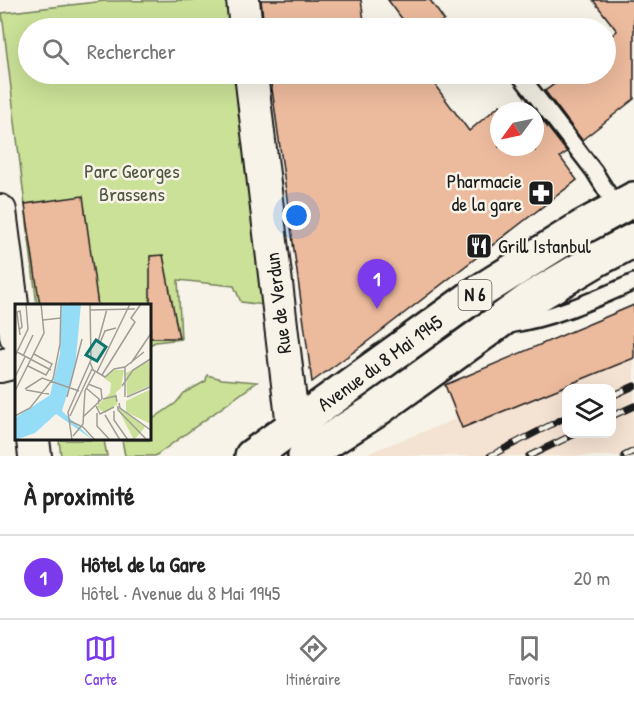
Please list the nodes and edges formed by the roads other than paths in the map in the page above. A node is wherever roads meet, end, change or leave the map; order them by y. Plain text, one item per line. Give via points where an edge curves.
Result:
1 (243, 0) edge
2 (245, 18) edge
3 (252, 84) edge
4 (527, 84) edge
5 (626, 203) edge
6 (0, 211) edge
7 (634, 240) edge
8 (4, 266) edge
9 (634, 282) edge
10 (489, 328) junction
11 (15, 330) edge
12 (15, 362) edge
13 (0, 366) edge
14 (292, 426) junction
15 (33, 441) edge
16 (35, 456) edge
17 (252, 456) edge
18 (305, 456) edge

1 - 2 street
3 - 14 street, Rue de Verdun
4 - 5 lane via 594,171
5 - 14 main road, Avenue du 8 Mai 1945 / N 6 via 478,292
6 - 8 street
7 - 10 main road, Avenue du 8 Mai 1945 / N 6 via 532,298
8 - 11 street
9 - 10 lane, Avenue du 8 Mai 1945 / N 6 via 530,322
10 - 18 main road, Avenue du 8 Mai 1945 / N 6
12 - 13 street
14 - 17 main road, Avenue du 8 Mai 1945 / N 6
15 - 16 street

